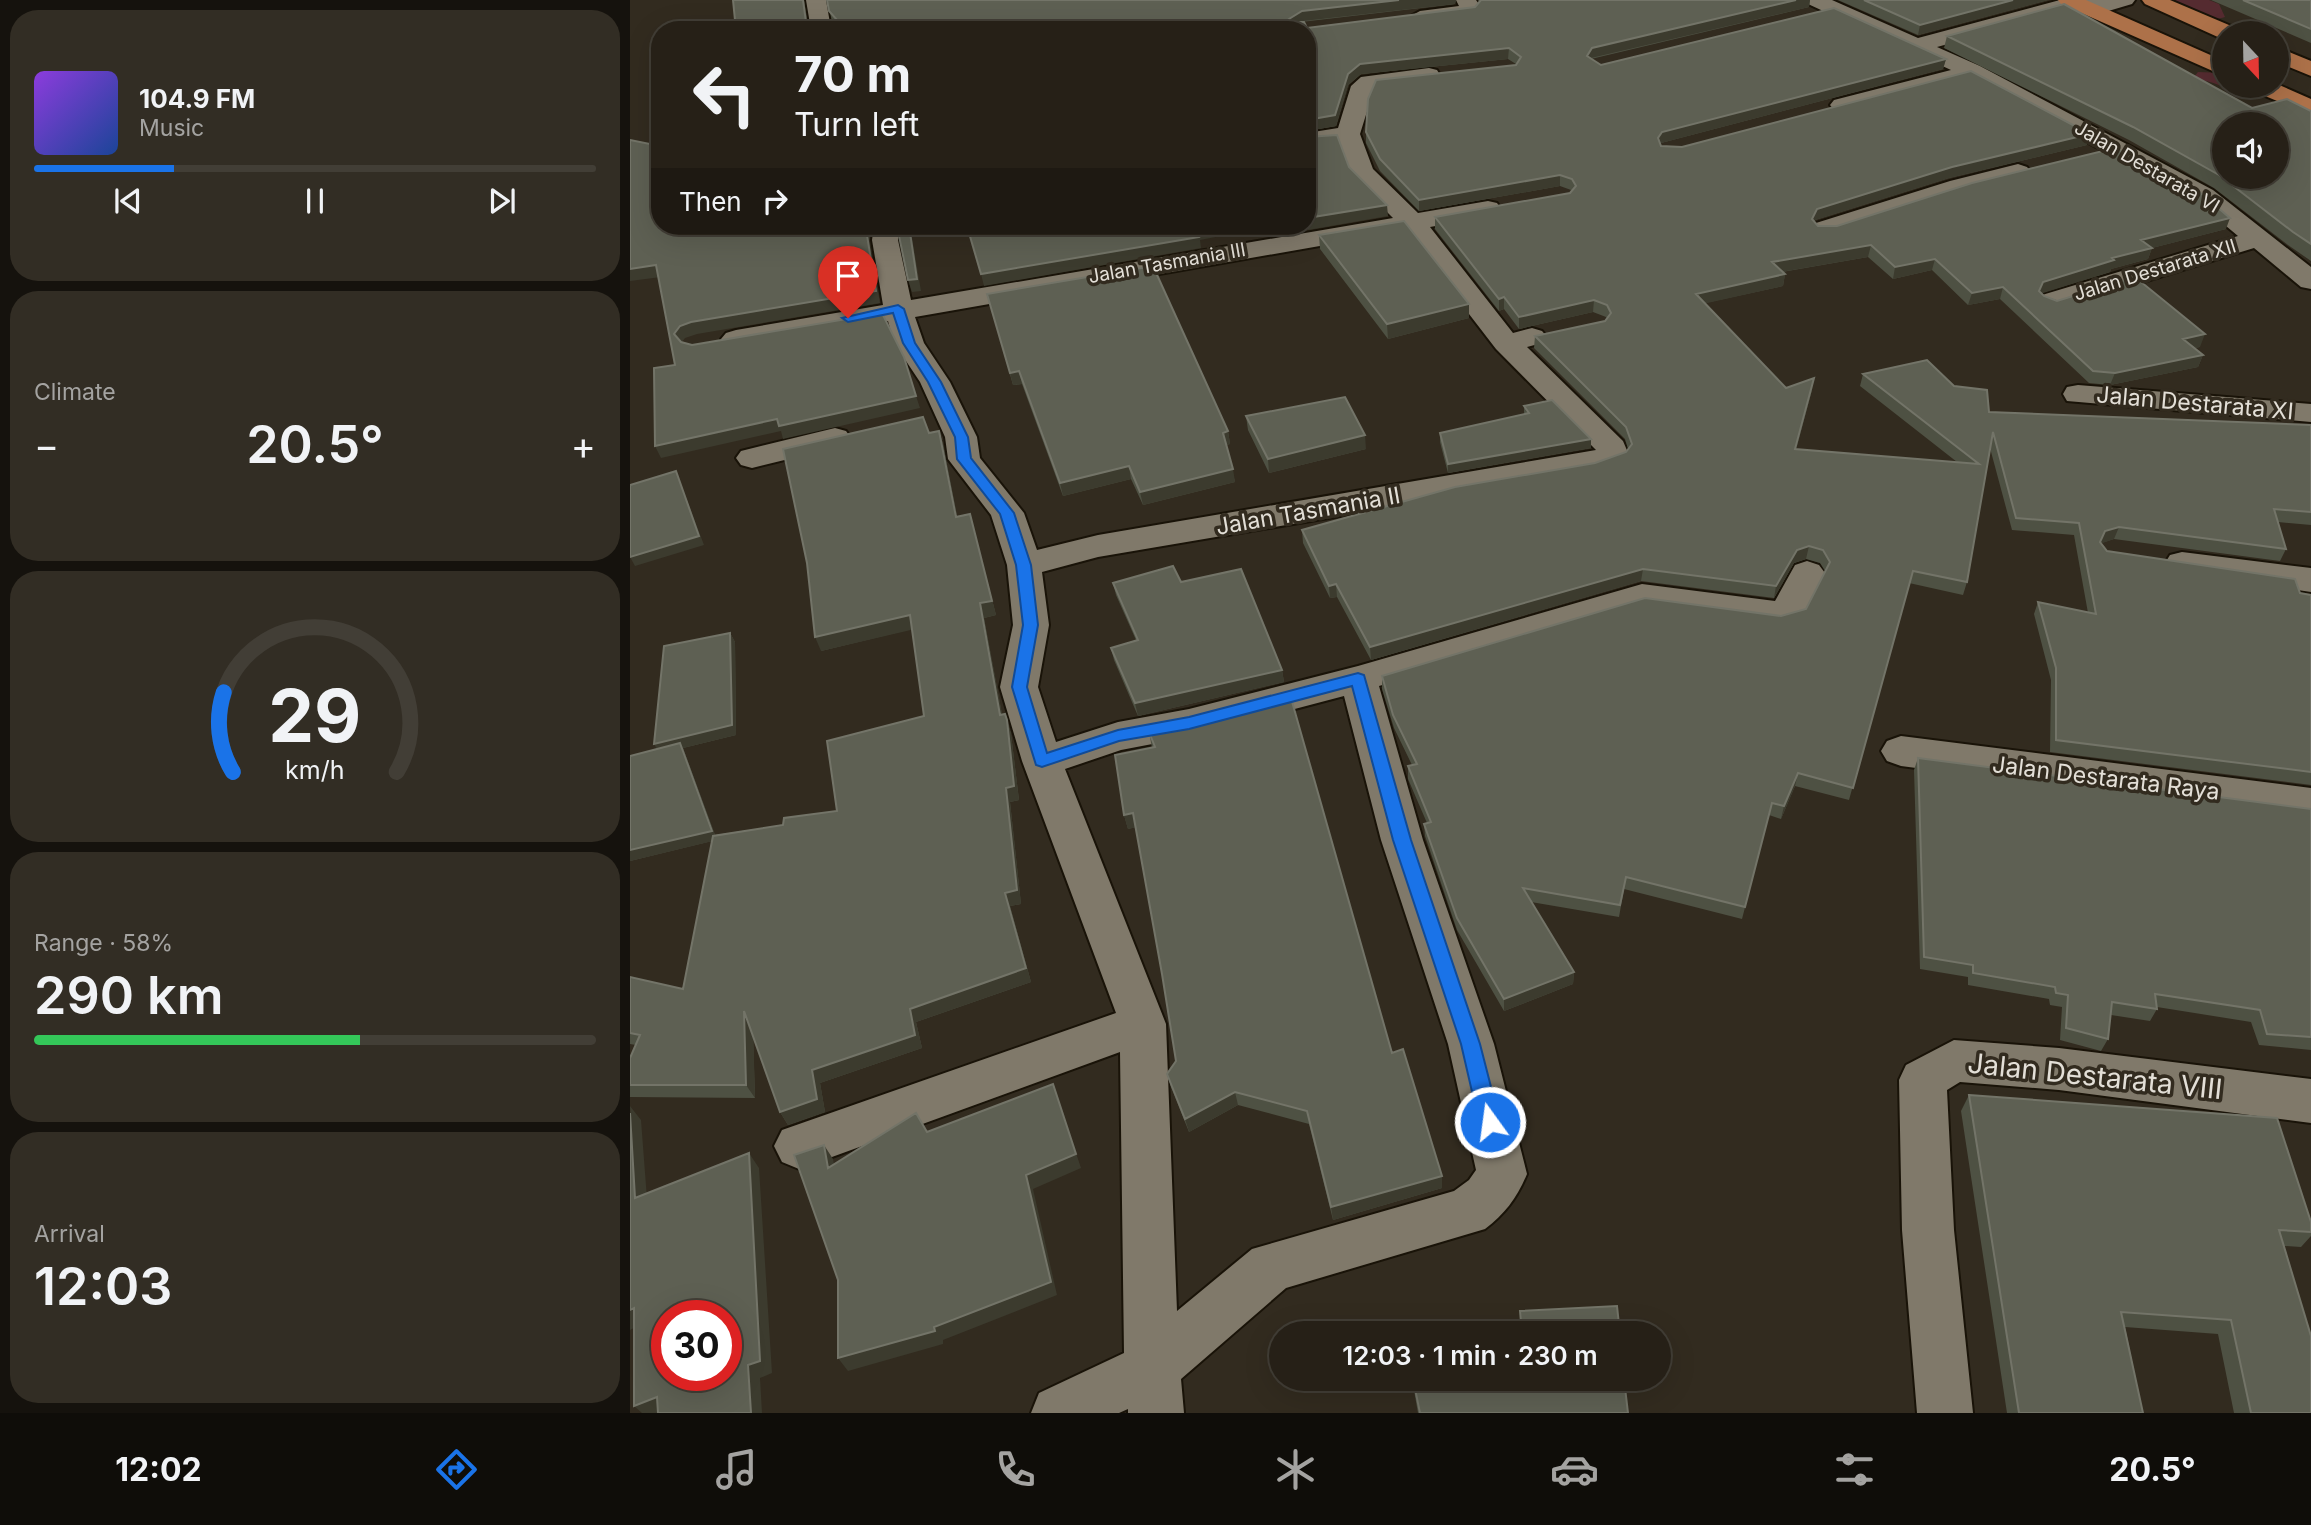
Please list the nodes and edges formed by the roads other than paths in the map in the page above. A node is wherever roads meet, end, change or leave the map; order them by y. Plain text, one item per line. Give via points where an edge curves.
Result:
1 (816, 0) edge
2 (1466, 0) edge
3 (2125, 0) edge
4 (2152, 0) edge
5 (2071, 1) edge
6 (1818, 9) edge
7 (1401, 19) edge
8 (819, 21) edge
9 (2212, 26) edge
10 (1919, 45) junction
11 (2289, 59) edge
12 (2212, 64) edge
13 (2311, 69) edge
14 (1972, 71) junction
15 (1456, 73) edge
16 (2289, 97) edge
17 (2288, 98) edge
18 (2311, 101) edge
19 (2311, 108) edge
20 (1815, 112) edge
21 (1348, 134) junction
22 (1316, 139) edge
23 (2119, 147) junction
24 (2079, 157) edge
25 (2039, 167) edge
26 (1519, 204) edge
27 (1412, 222) junction
28 (1825, 229) edge
29 (886, 235) edge
30 (2259, 238) junction
31 (2311, 281) edge
32 (2052, 301) edge
33 (898, 309) junction
34 (1562, 331) edge
35 (1506, 343) junction
36 (710, 344) edge
37 (2078, 394) dead end
38 (2311, 413) edge
39 (861, 432) edge
40 (752, 458) dead end
41 (2153, 559) edge
42 (1024, 565) junction
43 (1807, 573) dead end
44 (2311, 580) edge
45 (1358, 678) junction
46 (1901, 751) dead end
47 (1042, 761) junction
48 (2311, 804) edge
49 (1143, 1024) junction
50 (2311, 1101) edge
51 (799, 1146) dead end
52 (1154, 1390) edge
53 (1059, 1413) edge
54 (1945, 1413) edge

1 - 8 street
2 - 7 street via 1471,4 1466,10
3 - 5 street via 2105,5
4 - 9 main road
5 - 10 street
5 - 12 main road
6 - 10 street, Jalan Destarata VI
10 - 14 street, Jalan Destarata VI
11 - 13 main road
14 - 20 street
14 - 23 street, Jalan Destarata VI
15 - 21 street via 1379,80 1363,86
16 - 18 main road
17 - 19 main road
21 - 22 street
21 - 27 street via 1361,172
23 - 24 street
23 - 30 street, Jalan Destarata VI via 2204,195
25 - 28 street via 1959,186
26 - 27 street, Jalan Tasmania III
27 - 33 street, Jalan Tasmania III
27 - 35 street
29 - 33 street
30 - 31 street, Jalan Destarata VI
30 - 32 street, Jalan Destarata XII
33 - 36 street, Jalan Tasmania III
33 - 42 street via 909,343 934,382 933,418 961,437 964,459 1007,513
34 - 35 street
35 - 42 street, Jalan Tasmania II via 1612,448 1607,460 1098,546
37 - 38 street, Jalan Destarata XI
39 - 40 street
41 - 44 street
42 - 47 street via 1031,625 1019,687
43 - 45 street via 1788,611 1778,614 1642,596
45 - 47 street via 1189,723 1118,736
45 - 52 street via 1402,840 1471,1044 1502,1174 1487,1197 1467,1212 1271,1266
46 - 48 street, Jalan Destarata Raya
47 - 49 street
49 - 51 street
49 - 52 street
50 - 54 street, Jalan Destarata VIII via 2059,1069 1954,1061 1923,1080 1928,1230
52 - 53 street

